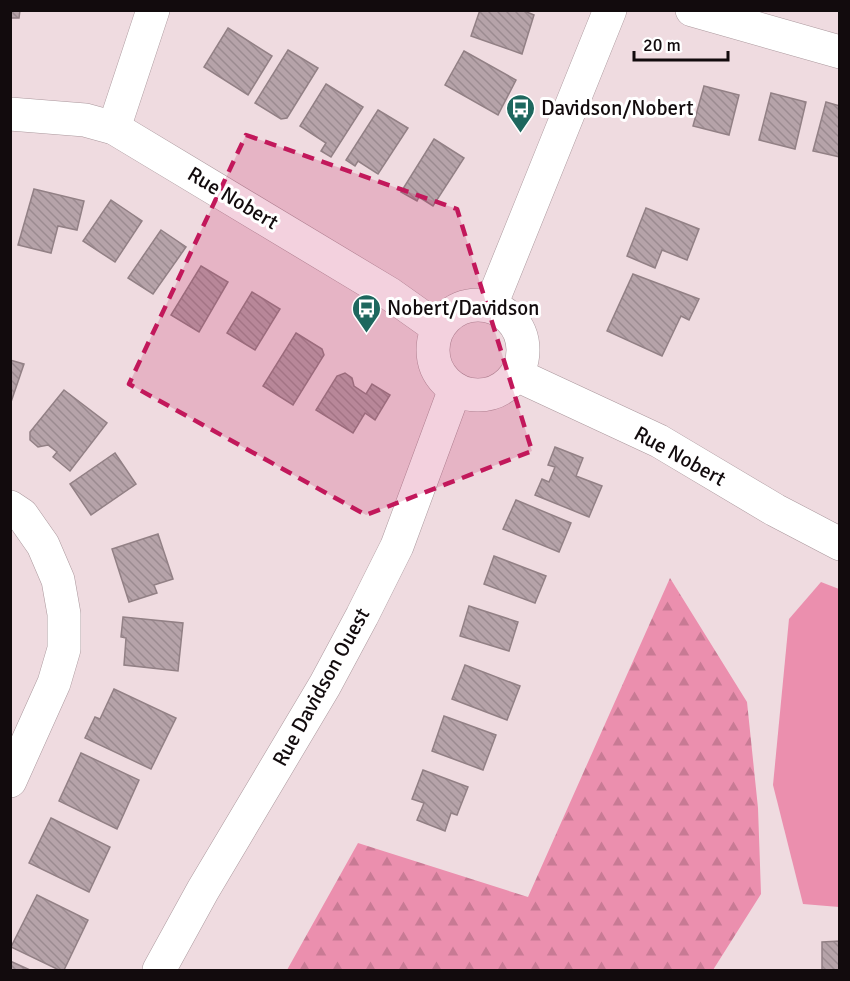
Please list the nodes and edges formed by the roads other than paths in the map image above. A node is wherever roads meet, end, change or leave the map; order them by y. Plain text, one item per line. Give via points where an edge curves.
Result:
1 (153, 10) edge
2 (610, 10) edge
3 (692, 10) edge
4 (840, 52) edge
5 (10, 114) edge
6 (114, 128) junction
7 (491, 305) junction
8 (438, 328) junction
9 (517, 375) junction
10 (455, 389) junction
11 (10, 507) edge
12 (840, 544) edge
13 (10, 781) edge
14 (159, 970) edge

1 - 6 street
2 - 7 street
3 - 4 street
5 - 6 street, Rue Nobert via 86,120
6 - 8 street, Rue Nobert via 390,294
7 - 8 street via 469,304 449,314
7 - 9 street via 510,316 522,335 523,357
8 - 10 street via 432,353 439,374
9 - 10 street via 497,391 476,395
9 - 12 street, Rue Nobert via 659,441
10 - 14 street, Rue Davidson Ouest via 397,546 362,616
11 - 13 street via 22,515 43,545 58,580 64,614 63,648 54,683

